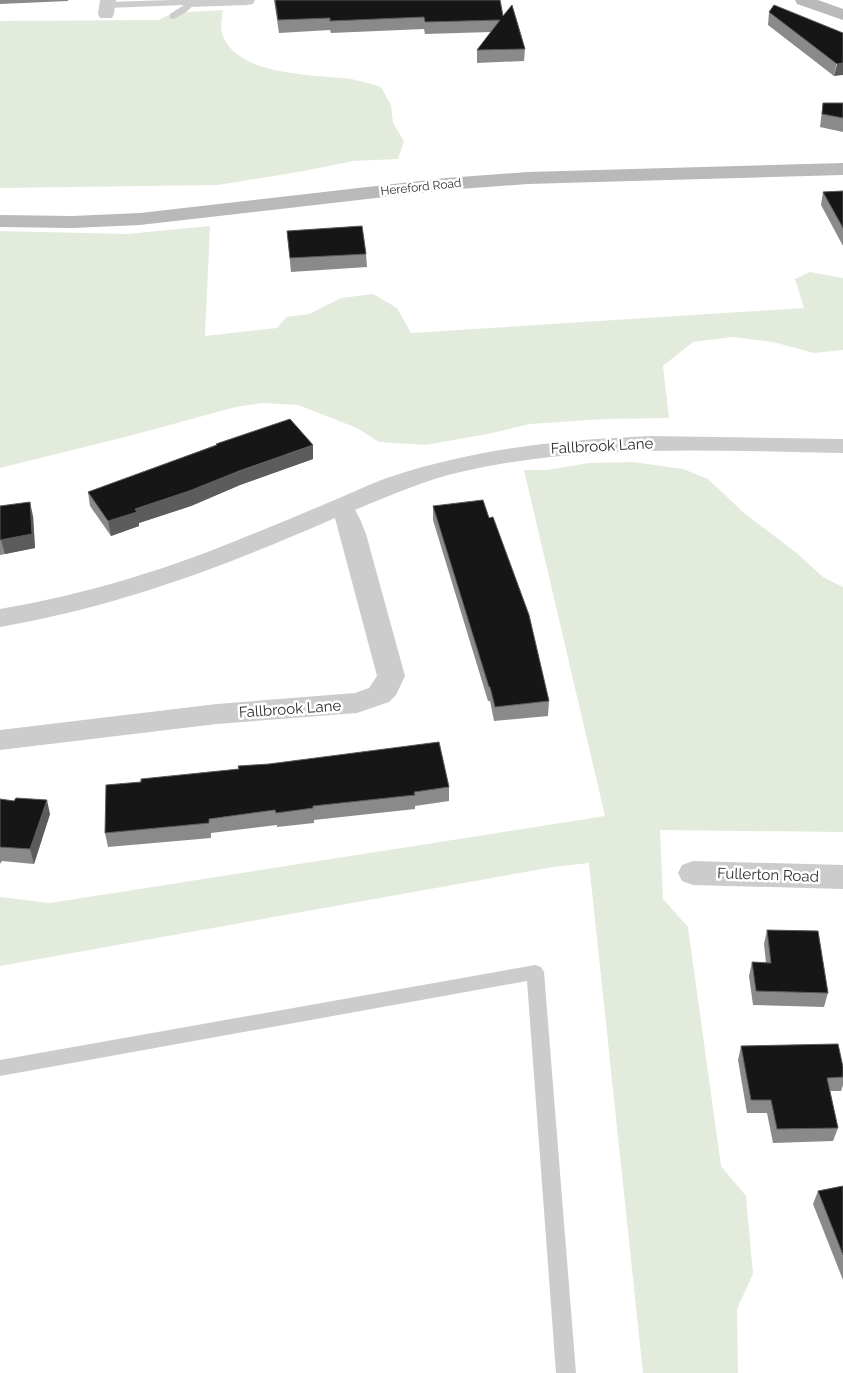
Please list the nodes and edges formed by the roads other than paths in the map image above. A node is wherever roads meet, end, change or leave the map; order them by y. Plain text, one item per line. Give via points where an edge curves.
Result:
1 (247, 0) edge
2 (803, 0) edge
3 (191, 1) edge
4 (107, 6) edge
5 (843, 15) edge
6 (173, 16) dead end
7 (843, 168) edge
8 (0, 221) edge
9 (843, 446) edge
10 (340, 507) junction
11 (0, 618) edge
12 (0, 740) edge
13 (694, 874) dead end
14 (843, 878) edge
15 (0, 1068) edge
16 (566, 1373) edge

1 - 3 street
2 - 5 street
3 - 4 lane
3 - 6 lane via 188,7
7 - 8 street, Hereford Road via 528,178 436,185 140,219
9 - 10 street, Fallbrook Lane via 620,443 562,446 450,466 397,483
10 - 11 street, Fallbrook Lane via 207,564 114,595
10 - 12 street, Fallbrook Lane via 353,534 391,676 379,695 357,703 217,714
13 - 14 street, Fullerton Road
15 - 16 lane via 535,972

